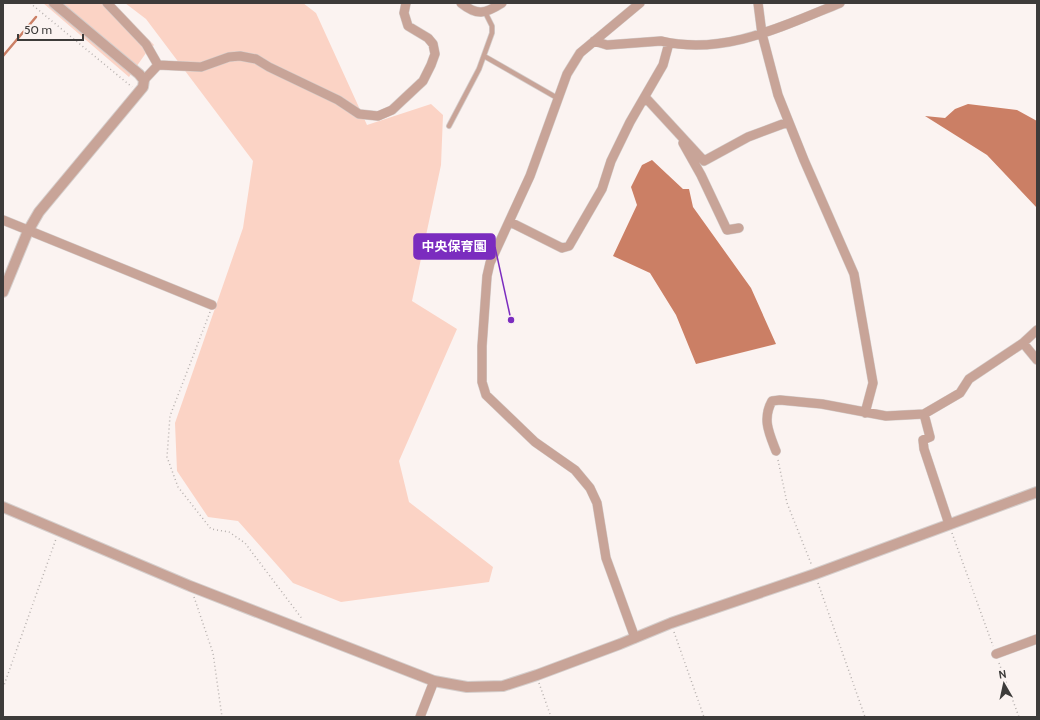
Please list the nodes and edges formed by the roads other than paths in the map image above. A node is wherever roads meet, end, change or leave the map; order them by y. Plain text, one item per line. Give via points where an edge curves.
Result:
1 (54, 3) edge
2 (107, 3) edge
3 (406, 3) edge
4 (461, 3) edge
5 (502, 3) edge
6 (640, 3) edge
7 (758, 3) edge
8 (840, 3) edge
9 (485, 12) junction
10 (762, 34) junction
11 (594, 40) junction
12 (669, 43) junction
13 (484, 56) junction
14 (158, 65) junction
15 (144, 80) junction
16 (645, 97) junction
17 (558, 98) junction
18 (788, 122) junction
19 (449, 126) dead end
20 (678, 133) junction
21 (3, 220) edge
22 (510, 222) junction
23 (739, 228) dead end
24 (28, 231) junction
25 (3, 292) edge
26 (212, 305) road end
27 (1037, 330) edge
28 (1024, 343) junction
29 (1037, 360) edge
30 (865, 413) junction
31 (924, 414) junction
32 (776, 450) road end
33 (1037, 492) edge
34 (3, 507) edge
35 (949, 524) junction
36 (635, 638) junction
37 (1037, 639) edge
38 (996, 654) road end
39 (434, 681) junction
40 (420, 717) edge

1 - 15 street
2 - 14 street via 146,44
3 - 14 street via 404,13 408,26 428,38 433,44 434,54 423,81 392,110 378,116 359,114 338,100 256,59 240,56 201,67
4 - 9 street via 474,12
5 - 9 street
6 - 11 street
7 - 10 street
8 - 10 street
9 - 13 lane via 492,26 492,33
10 - 12 street via 740,41 705,44
10 - 18 street
11 - 12 street via 607,45 661,41
11 - 17 street via 580,53 567,74
12 - 16 street via 663,65
13 - 17 lane
13 - 19 lane
14 - 15 street
15 - 24 street via 143,87 39,212
16 - 20 street
16 - 22 street via 611,161 602,189 569,246 562,248
17 - 22 street via 530,176
18 - 20 street via 748,137 704,161
18 - 30 street via 854,274 873,383
20 - 23 street via 727,230
21 - 24 street
22 - 36 street via 490,263 487,276 482,382 486,395 535,442 575,470 590,488 597,503 606,558
24 - 25 street
24 - 26 street
27 - 28 street
28 - 29 street
28 - 31 street via 969,379 960,393
30 - 31 street via 886,416
30 - 32 street via 822,404 772,401 766,415 767,429
31 - 35 street via 930,437 923,440 924,449
33 - 35 street
34 - 39 street via 190,586
35 - 36 street
36 - 39 street via 503,686 467,687
37 - 38 street
39 - 40 street

